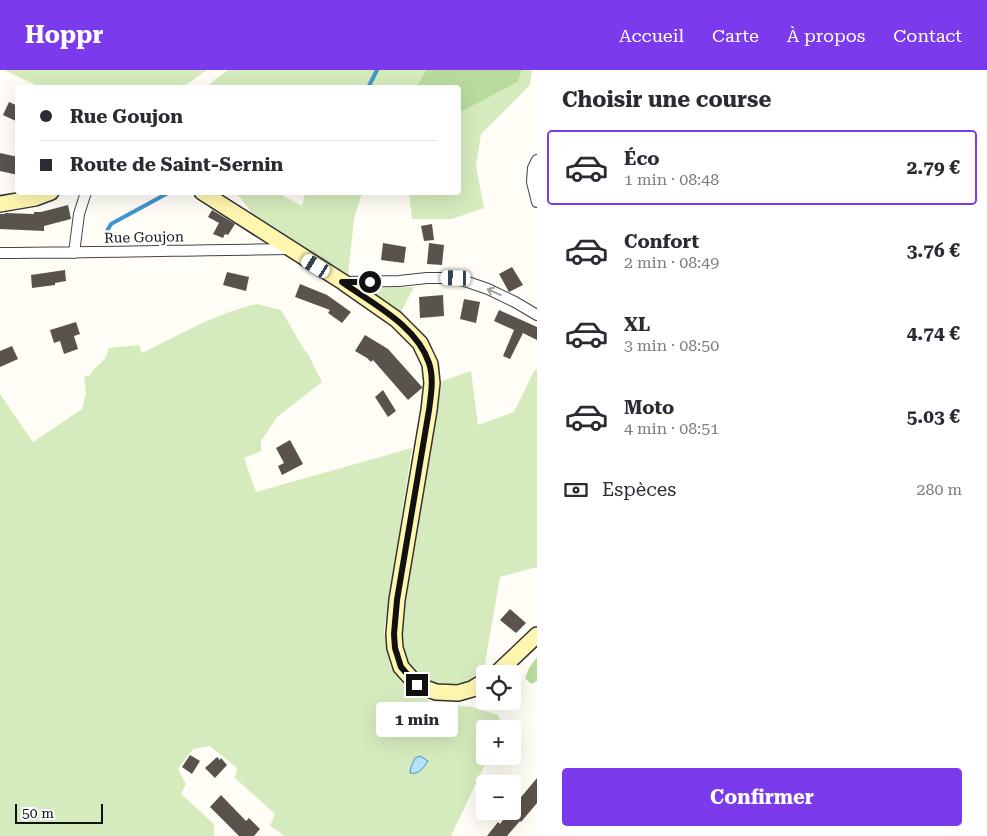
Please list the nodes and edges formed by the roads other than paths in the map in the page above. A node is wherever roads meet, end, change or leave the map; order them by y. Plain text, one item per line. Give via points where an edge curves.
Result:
1 (537, 160) edge
2 (43, 195) edge
3 (85, 195) edge
4 (207, 195) edge
5 (537, 202) edge
6 (0, 204) edge
7 (290, 249) junction
8 (0, 253) edge
9 (74, 253) junction
10 (342, 282) junction
11 (537, 315) edge
12 (537, 635) edge
13 (505, 665) edge
14 (476, 687) edge

1 - 5 street via 532,182
2 - 6 street
3 - 9 street
4 - 7 street
7 - 9 street, Rue Goujon
7 - 10 street
8 - 9 street, Rue Goujon
11 -> 10 street via 488,289 456,278
10 - 14 street via 396,319 420,343 430,364 429,410 397,600 394,634 401,667 417,685 436,692 458,693
12 - 13 street

